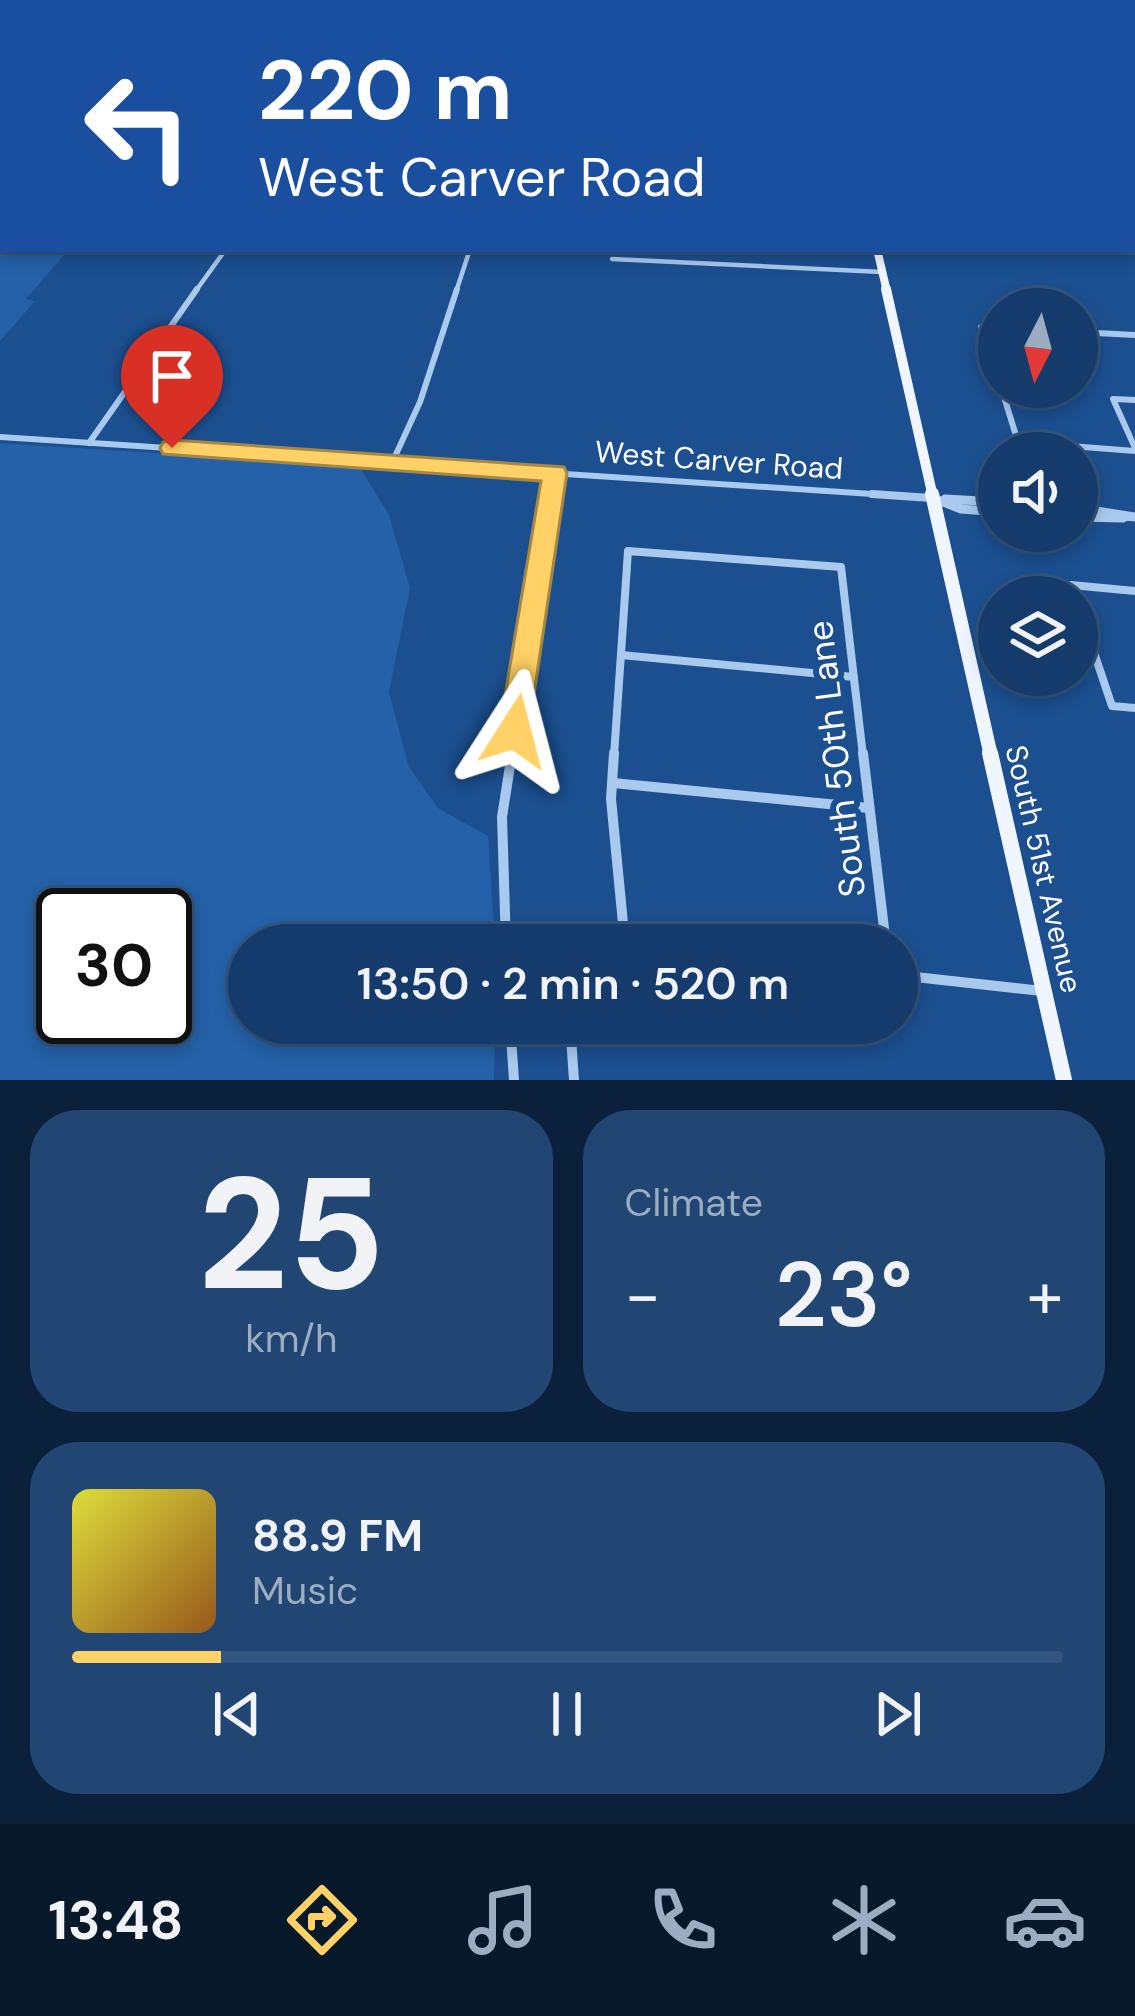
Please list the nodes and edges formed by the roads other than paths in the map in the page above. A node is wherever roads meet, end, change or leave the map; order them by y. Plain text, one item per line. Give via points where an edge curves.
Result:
1 (224, 252) edge
2 (469, 252) edge
3 (878, 252) edge
4 (612, 259) dead end
5 (882, 272) junction
6 (1098, 333) edge
7 (1135, 335) edge
8 (1135, 400) edge
9 (1007, 408) edge
10 (0, 437) edge
11 (92, 438) junction
12 (1135, 449) edge
13 (392, 463) junction
14 (555, 473) junction
15 (933, 498) junction
16 (978, 501) edge
17 (978, 510) edge
18 (1098, 514) edge
19 (1135, 517) edge
20 (1098, 588) edge
21 (1135, 591) edge
22 (621, 655) junction
23 (1098, 665) edge
24 (854, 677) junction
25 (1135, 708) edge
26 (613, 783) junction
27 (869, 808) junction
28 (505, 924) edge
29 (623, 924) edge
30 (883, 924) edge
31 (918, 977) edge
32 (1044, 992) junction
33 (511, 1044) edge
34 (571, 1044) edge
35 (514, 1080) edge
36 (574, 1080) edge
37 (1064, 1080) edge

1 - 11 street
2 - 13 street
3 - 5 main road, South 51st Avenue
4 - 5 street
5 - 15 main road, South 51st Avenue
6 - 7 street
8 - 12 street via 1113,399
9 - 12 street via 1018,442
10 - 11 street, West Carver Road
11 - 13 street, West Carver Road
13 - 14 street, West Carver Road
14 - 15 street, West Carver Road
14 - 28 street via 502,817
15 - 16 street, West Carver Road
15 - 17 street, West Carver Road
15 - 32 main road, South 51st Avenue
18 - 19 street
20 - 21 street
22 - 24 street
22 - 24 street, South 50th Lane via 628,551 841,567
22 - 26 street
23 - 25 street via 1112,706
24 - 27 street, South 50th Lane
26 - 27 street
26 - 29 street
27 - 30 street, South 50th Lane
31 - 32 street
32 - 37 main road, South 51st Avenue
33 - 35 street
34 - 36 street

